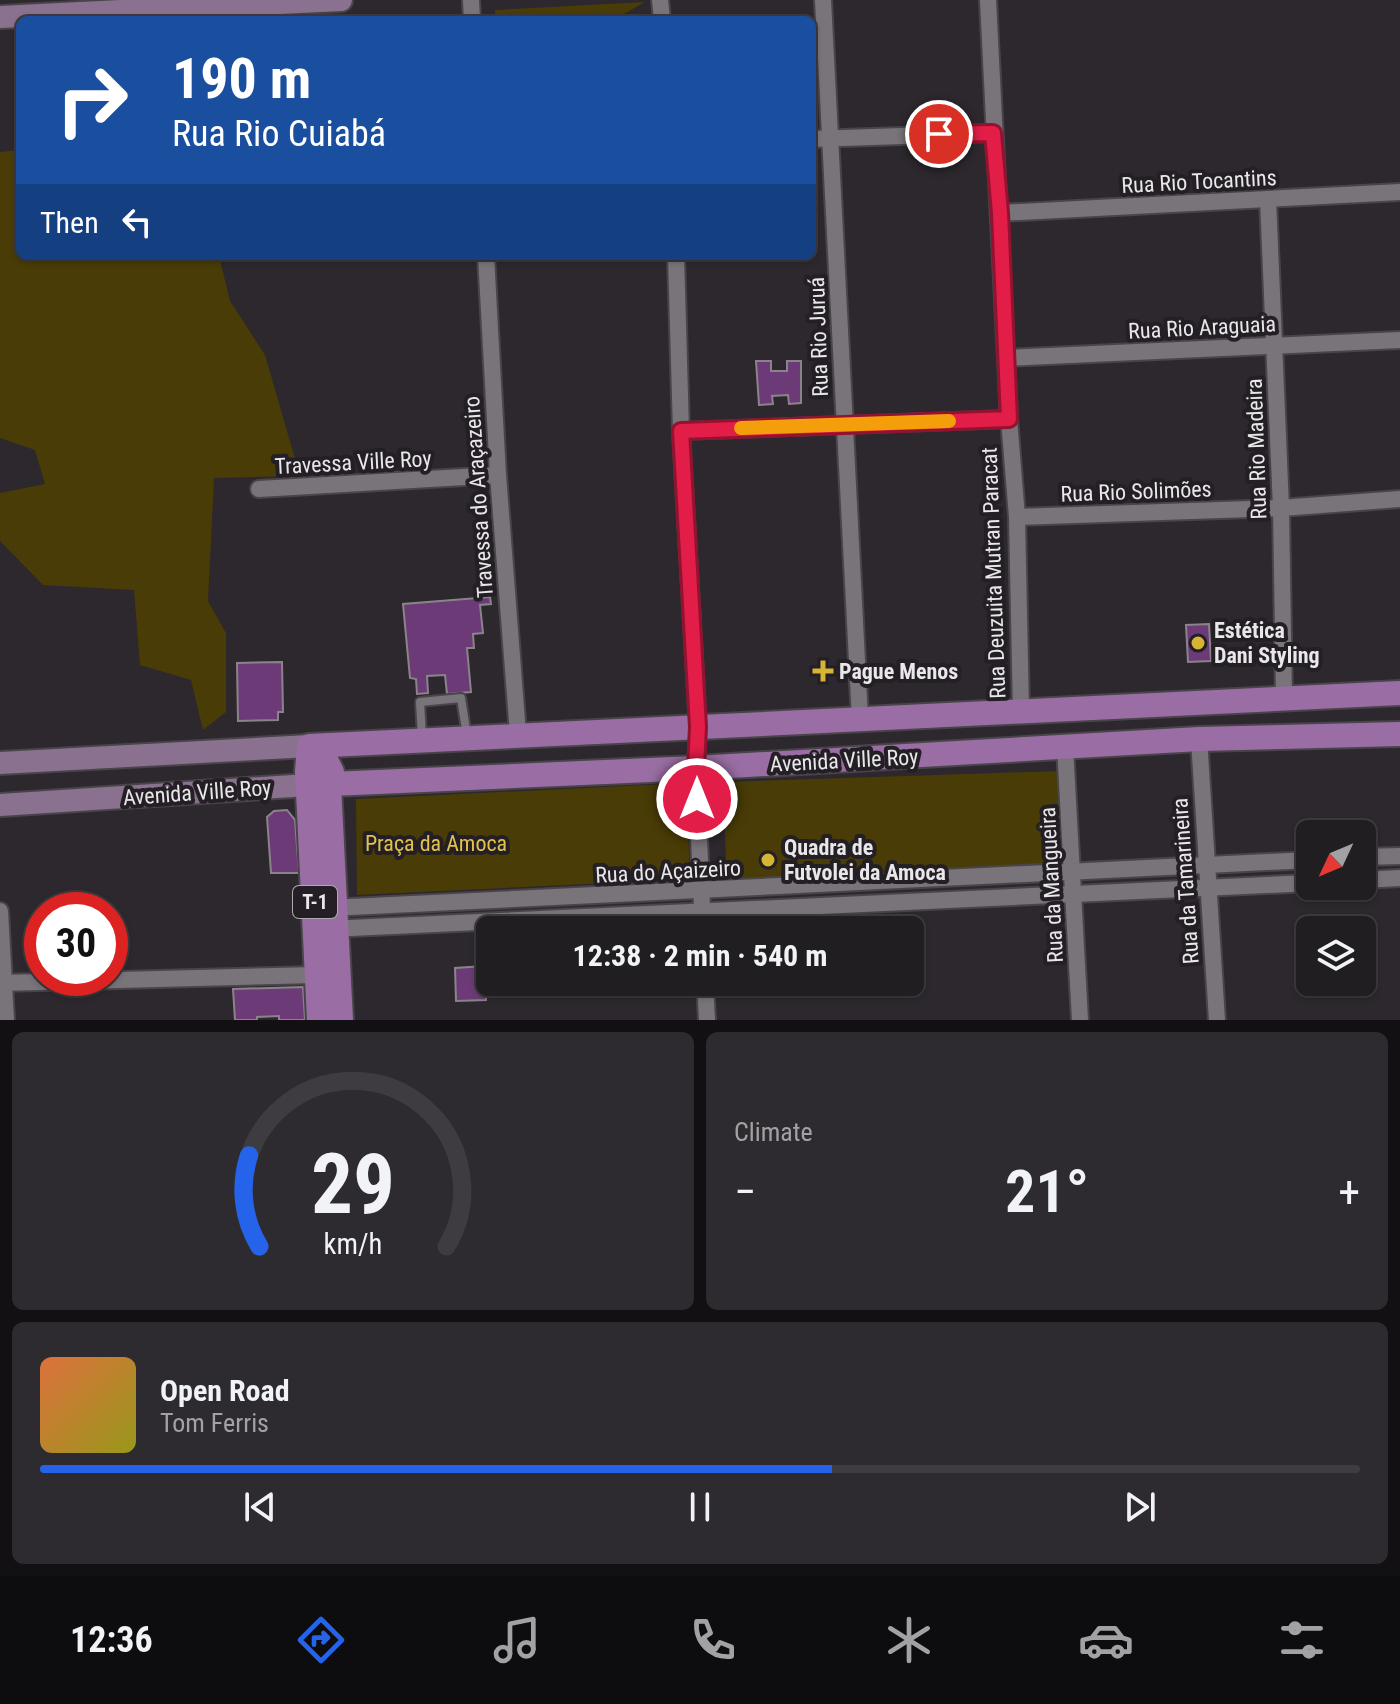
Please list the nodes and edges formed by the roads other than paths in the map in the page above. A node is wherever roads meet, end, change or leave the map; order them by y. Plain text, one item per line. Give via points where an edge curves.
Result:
1 (341, 0) edge
2 (823, 0) edge
3 (988, 0) edge
4 (20, 16) edge
5 (993, 133) junction
6 (831, 138) junction
7 (816, 139) edge
8 (1400, 192) edge
9 (1268, 199) junction
10 (1000, 213) junction
11 (486, 260) edge
12 (676, 260) edge
13 (1400, 340) edge
14 (1274, 345) junction
15 (1006, 358) junction
16 (1009, 419) junction
17 (843, 425) junction
18 (681, 431) junction
19 (498, 475) junction
20 (259, 489) dead end
21 (1400, 499) edge
22 (1281, 508) junction
23 (1017, 517) junction
24 (1400, 693) edge
25 (1284, 698) junction
26 (1021, 713) junction
27 (860, 719) junction
28 (698, 727) junction
29 (518, 734) junction
30 (1400, 734) edge
31 (467, 737) junction
32 (1199, 739) junction
33 (422, 740) junction
34 (314, 746) junction
35 (1065, 747) junction
36 (0, 763) edge
37 (696, 768) junction
38 (318, 785) junction
39 (0, 805) edge
40 (1400, 856) edge
41 (1376, 857) edge
42 (1296, 861) edge
43 (1205, 865) junction
44 (1072, 870) junction
45 (1400, 878) edge
46 (1376, 879) edge
47 (1296, 884) edge
48 (1207, 889) junction
49 (701, 892) junction
50 (1073, 894) junction
51 (0, 911) edge
52 (703, 916) edge
53 (782, 916) edge
54 (326, 918) junction
55 (476, 920) edge
56 (316, 975) junction
57 (2, 983) edge
58 (706, 996) edge
59 (6, 1020) edge
60 (319, 1020) edge
61 (341, 1020) edge
62 (707, 1020) edge
63 (1080, 1020) edge
64 (1217, 1020) edge

1 - 4 main road
2 - 6 street, Rua Rio Juruá
3 - 5 street, Rua Deuzuita Mutran Paracat
5 - 6 street
5 - 10 street, Rua Deuzuita Mutran Paracat
6 - 7 street
6 - 17 street, Rua Rio Juruá
8 - 9 street, Rua Rio Tocantins
9 - 10 street, Rua Rio Tocantins
9 - 14 street, Rua Rio Madeira
10 - 15 street, Rua Deuzuita Mutran Paracat
11 - 19 street, Travessa do Araçazeiro
12 - 18 street
13 - 14 street, Rua Rio Araguaia
14 - 15 street, Rua Rio Araguaia
14 - 22 street, Rua Rio Madeira
15 - 16 street, Rua Deuzuita Mutran Paracat
16 - 17 street
16 - 23 street, Rua Deuzuita Mutran Paracat
17 - 18 street
17 - 27 street, Rua Rio Juruá
18 - 28 street
19 - 20 street, Travessa Ville Roy
19 - 29 street, Travessa do Araçazeiro
21 - 22 street, Rua Rio Solimões
22 - 23 street, Rua Rio Solimões
22 - 25 street, Rua Rio Madeira
23 - 26 street, Rua Deuzuita Mutran Paracat
24 - 25 main road, Avenida Ville Roy
25 - 26 main road, Avenida Ville Roy
26 - 27 main road, Avenida Ville Roy
27 - 28 main road, Avenida Ville Roy
28 - 29 main road, Avenida Ville Roy
28 - 37 street
29 - 31 main road, Avenida Ville Roy
30 - 32 main road, Avenida Ville Roy
31 - 33 main road, Avenida Ville Roy
31 - 33 lane via 461,698 420,702
32 - 35 main road, Avenida Ville Roy
32 - 43 street, Rua da Tamarineira
33 - 34 main road, Avenida Ville Roy
34 - 36 main road, Avenida Ville Roy
34 - 38 main road via 332,772
35 - 37 main road, Avenida Ville Roy
35 - 44 street, Rua da Mangueira
37 - 38 main road, Avenida Ville Roy
37 - 49 street
38 - 39 main road, Avenida Ville Roy
38 - 54 main road, T-1
40 - 41 street
42 - 43 street, Rua do Açaizeiro
43 - 44 street, Rua do Açaizeiro
43 - 48 street, Rua da Tamarineira
44 - 49 street, Rua do Açaizeiro
44 - 50 street, Rua da Mangueira
45 - 46 street
47 - 48 street, Rua do Açaizeiro
48 - 50 street, Rua do Açaizeiro
48 - 64 street, Rua da Tamarineira
49 - 52 street
49 - 54 street, Rua do Açaizeiro
50 - 53 street, Rua do Açaizeiro
50 - 63 street, Rua da Mangueira
51 - 57 street
54 - 55 street, Rua do Açaizeiro
54 - 56 main road, T-1
54 - 61 main road, T-1
56 - 57 street
56 - 60 main road, T-1
57 - 59 street
58 - 62 street

